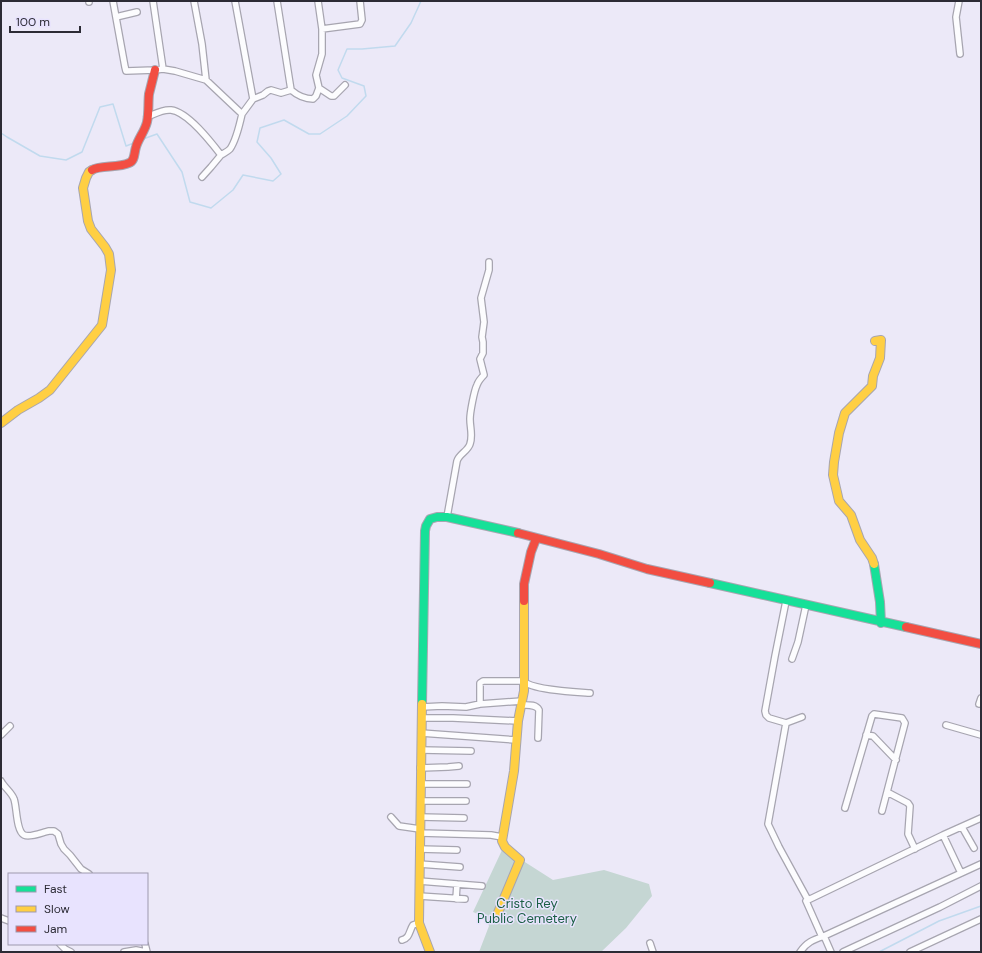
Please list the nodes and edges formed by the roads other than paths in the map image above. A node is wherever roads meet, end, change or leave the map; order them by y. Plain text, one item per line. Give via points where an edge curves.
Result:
1 (113, 1) edge
2 (153, 1) edge
3 (194, 1) edge
4 (235, 1) edge
5 (277, 1) edge
6 (318, 1) edge
7 (360, 1) edge
8 (959, 1) edge
9 (137, 12) dead end
10 (116, 17) junction
11 (322, 29) junction
12 (960, 54) dead end
13 (164, 69) junction
14 (155, 70) junction
15 (206, 80) junction
16 (345, 85) dead end
17 (319, 88) junction
18 (291, 90) junction
19 (253, 99) junction
20 (242, 114) junction
21 (147, 117) junction
22 (221, 155) junction
23 (202, 176) dead end
24 (489, 262) dead end
25 (875, 341) dead end
26 (1, 423) edge
27 (447, 517) junction
28 (536, 539) junction
29 (786, 601) junction
30 (806, 605) junction
31 (881, 623) junction
32 (981, 644) edge
33 (792, 660) dead end
34 (524, 680) junction
35 (590, 693) dead end
36 (522, 703) junction
37 (480, 704) junction
38 (422, 707) junction
39 (802, 717) dead end
40 (421, 718) junction
41 (518, 721) junction
42 (786, 723) junction
43 (946, 725) dead end
44 (10, 726) dead end
45 (421, 733) junction
46 (1, 735) edge
47 (866, 735) junction
48 (981, 735) edge
49 (538, 738) dead end
50 (516, 740) junction
51 (421, 750) junction
52 (471, 751) dead end
53 (896, 760) junction
54 (459, 766) dead end
55 (420, 768) junction
56 (1, 781) edge
57 (420, 784) junction
58 (467, 784) dead end
59 (887, 792) junction
60 (420, 801) junction
61 (466, 801) dead end
62 (845, 808) dead end
63 (882, 810) dead end
64 (391, 817) dead end
65 (420, 817) junction
66 (464, 818) dead end
67 (981, 818) edge
68 (962, 827) junction
69 (420, 831) junction
70 (943, 835) junction
71 (502, 837) junction
72 (974, 848) dead end
73 (419, 849) junction
74 (915, 849) junction
75 (457, 850) dead end
76 (419, 864) junction
77 (981, 864) edge
78 (460, 867) dead end
79 (87, 873) edge
80 (961, 873) junction
81 (419, 881) junction
82 (457, 884) junction
83 (482, 886) dead end
84 (981, 886) edge
85 (419, 896) junction
86 (456, 898) junction
87 (465, 899) dead end
88 (808, 900) junction
89 (496, 916) dead end
90 (981, 919) edge
91 (419, 923) junction
92 (823, 936) junction
93 (402, 940) dead end
94 (650, 943) dead end
95 (61, 945) edge
96 (72, 952) edge
97 (124, 952) edge
98 (147, 952) edge
99 (430, 952) edge
100 (653, 952) edge
101 (800, 952) edge
102 (831, 952) edge
103 (843, 952) edge
104 (910, 952) edge

1 - 10 street
2 - 13 street
3 - 15 street
4 - 19 street
5 - 18 street
6 - 11 street
7 - 11 street via 360,24
8 - 12 street via 956,17
9 - 10 street
10 - 14 street via 126,70
11 - 17 street via 322,54 316,75
13 - 14 street
13 - 15 street
14 - 21 street
15 - 20 street
16 - 17 street via 334,96 329,96
17 - 18 street via 313,99 298,96
18 - 19 street via 281,93 271,90
19 - 20 street
20 - 22 street via 231,146
21 - 22 street via 166,110 178,112 200,129
21 - 26 street via 132,162 92,169 84,183 89,228 107,250 110,259 111,270 102,325 50,390
22 - 23 street
24 - 27 street via 481,298 484,322 483,353 480,359 484,375 477,386 473,402 470,444 458,456
25 - 31 street via 881,340 880,358 872,386 845,413 839,433 833,475 839,501 851,515 860,540 872,558
27 - 28 street
27 - 38 street via 432,518 426,528
28 - 29 street via 647,569
28 - 34 street via 524,584
29 - 30 street
29 - 42 street via 765,711 769,718
30 - 31 street
30 - 33 street
31 - 32 street
34 - 35 street via 528,684 546,689
34 - 36 street
34 - 37 street via 483,681 479,687
36 - 37 street
36 - 41 street
36 - 49 street via 535,706 539,710
37 - 38 street
38 - 40 street
39 - 42 street
40 - 41 street
40 - 45 street
41 - 50 street
42 - 88 street via 768,824
43 - 48 street
44 - 46 street
45 - 50 street
45 - 51 street
47 - 53 street via 873,736
47 - 53 street via 874,714 902,718 905,723
47 - 62 street
50 - 71 street via 514,771
51 - 52 street
51 - 55 street
53 - 59 street
54 - 55 street
55 - 57 street
56 - 79 street via 13,798 22,834 28,836 49,831 58,834 64,849
57 - 58 street
57 - 60 street
59 - 63 street
59 - 74 street via 910,806 908,834
60 - 61 street
60 - 65 street
64 - 69 street via 399,826
65 - 66 street
65 - 69 street
67 - 68 street
68 - 70 street
68 - 72 street
69 - 71 street
69 - 73 street
70 - 74 street
70 - 80 street
71 - 89 street via 502,844 520,860
73 - 75 street
73 - 76 street
74 - 88 street
76 - 78 street
76 - 81 street
77 - 80 street
80 - 92 street
81 - 82 street
81 - 85 street
82 - 83 street
82 - 86 street
84 - 103 street
85 - 86 street
85 - 91 street
86 - 87 street
88 - 92 street via 806,902
90 - 104 street
91 - 93 street via 413,925 409,936
91 - 99 street
92 - 101 street via 806,944
92 - 102 street
94 - 100 street
95 - 96 street
97 - 98 street

